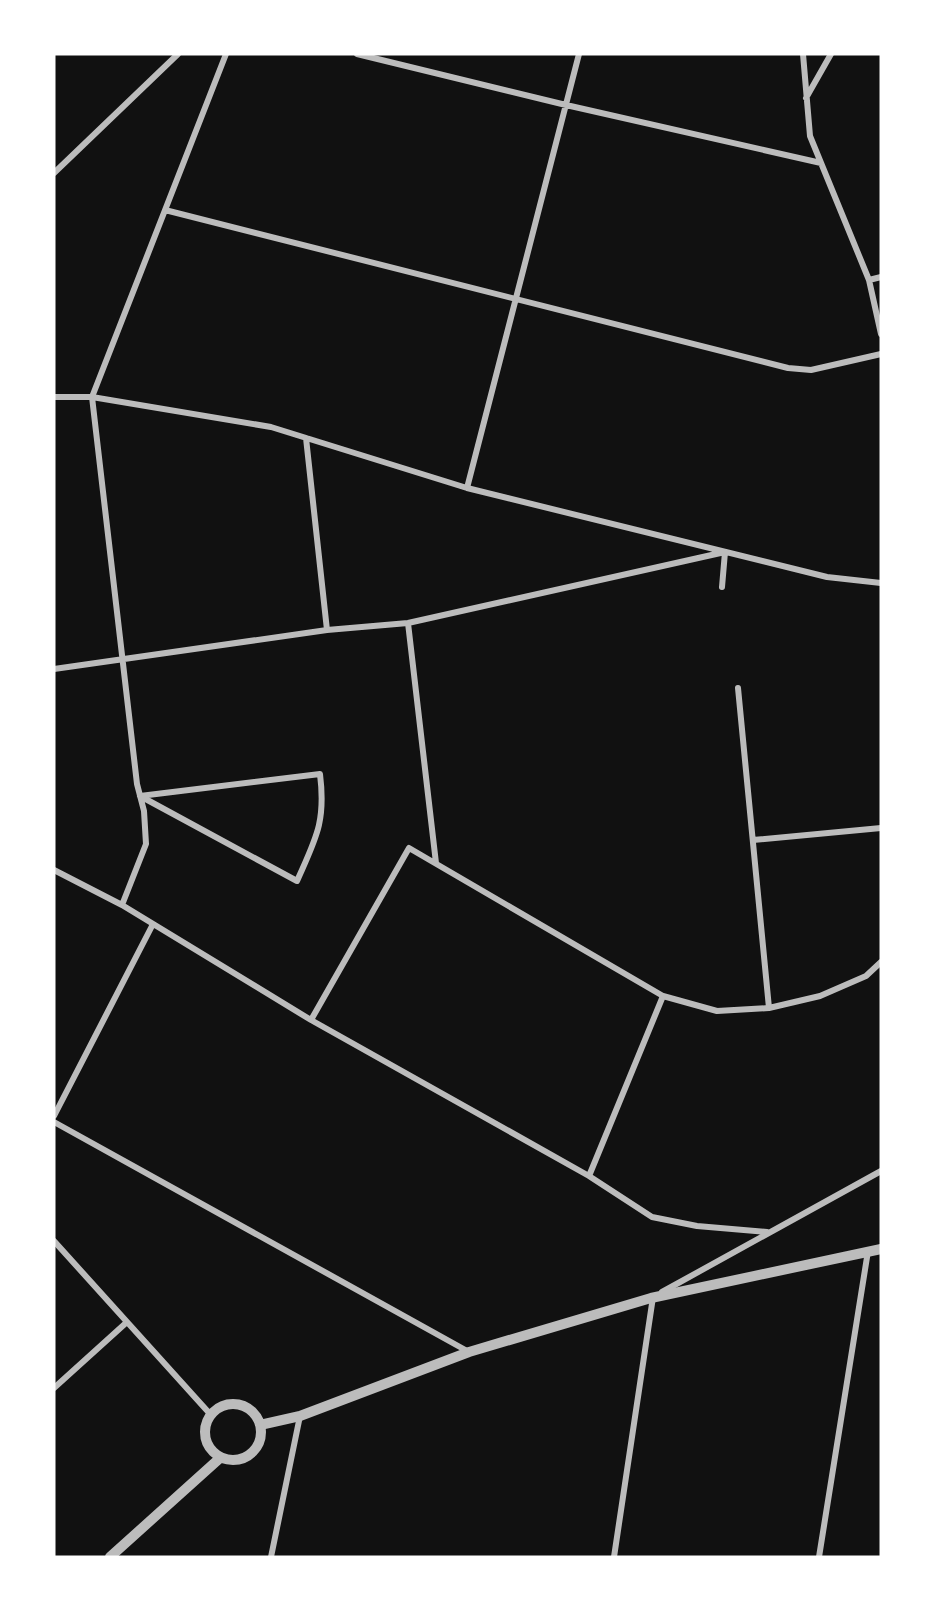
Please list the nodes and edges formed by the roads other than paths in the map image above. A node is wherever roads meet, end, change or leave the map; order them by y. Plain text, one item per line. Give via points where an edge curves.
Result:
1 (177, 54) edge
2 (226, 54) edge
3 (357, 54) edge
4 (579, 54) edge
5 (803, 54) edge
6 (831, 54) edge
7 (806, 98) junction
8 (566, 105) junction
9 (821, 163) junction
10 (54, 173) edge
11 (165, 210) junction
12 (881, 277) edge
13 (868, 280) junction
14 (516, 298) junction
15 (881, 334) edge
16 (881, 354) edge
17 (54, 397) edge
18 (92, 397) junction
19 (306, 438) junction
20 (467, 488) junction
21 (725, 552) junction
22 (881, 583) edge
23 (722, 587) dead end
24 (408, 623) junction
25 (327, 630) junction
26 (123, 659) junction
27 (54, 669) edge
28 (738, 687) dead end
29 (140, 795) junction
30 (881, 828) edge
31 (753, 840) junction
32 (436, 863) junction
33 (54, 870) edge
34 (122, 905) junction
35 (153, 924) junction
36 (881, 962) edge
37 (663, 996) junction
38 (769, 1008) junction
39 (311, 1020) junction
40 (54, 1116) edge
41 (54, 1122) edge
42 (881, 1171) edge
43 (589, 1176) junction
44 (767, 1232) junction
45 (54, 1241) edge
46 (881, 1249) edge
47 (868, 1251) junction
48 (651, 1298) junction
49 (127, 1322) junction
50 (469, 1352) junction
51 (54, 1388) edge
52 (211, 1415) junction
53 (300, 1416) junction
54 (260, 1425) junction
55 (220, 1458) junction
56 (110, 1557) edge
57 (271, 1557) edge
58 (614, 1557) edge
59 (819, 1557) edge

1 - 10 street
2 - 11 street
3 - 8 street
4 - 8 street
5 - 7 street
6 - 7 street
7 - 9 street via 810,136
8 - 9 street
8 - 14 street
9 - 13 street
11 - 14 street
11 - 18 street
12 - 13 street
13 - 15 street
14 - 16 street via 788,368 811,370
14 - 20 street
17 - 18 street
18 - 19 street via 271,427
18 - 26 street
19 - 20 street
19 - 25 street
20 - 21 street
21 - 22 street via 827,578
21 - 23 street
21 - 24 street
24 - 25 street
24 - 32 street
25 - 26 street
26 - 27 street
26 - 29 street
28 - 31 street
29 - 29 street via 297,881 318,833 323,804 320,774
29 - 34 street via 146,844
30 - 31 street
31 - 38 street
32 - 37 street
32 - 39 street via 409,848
33 - 34 street
34 - 35 street
35 - 39 street
35 - 40 street
36 - 38 street via 866,976 820,996
37 - 38 street via 717,1011
37 - 43 street
39 - 43 street
41 - 50 street
42 - 44 street
43 - 44 street via 651,1217 697,1226
44 - 48 street
45 - 49 street
46 - 47 street
47 - 48 street
47 - 59 street
48 - 50 street
48 - 58 street
49 - 51 street
49 - 52 street
50 - 53 street
52 - 54 street via 219,1408 238,1405 256,1416
52 - 55 street via 205,1434 207,1443
53 - 54 street
53 - 57 street
54 - 55 street via 259,1444 248,1456 240,1460
55 - 56 street

